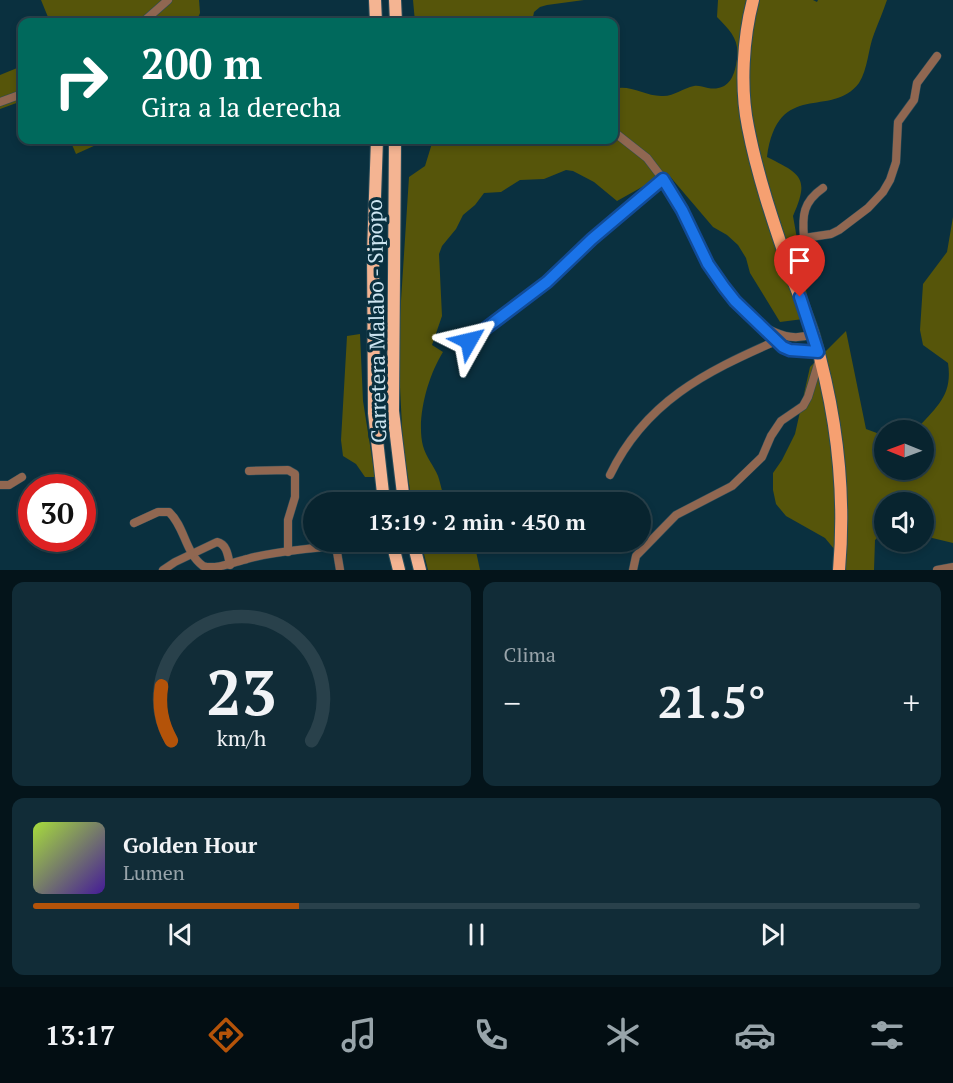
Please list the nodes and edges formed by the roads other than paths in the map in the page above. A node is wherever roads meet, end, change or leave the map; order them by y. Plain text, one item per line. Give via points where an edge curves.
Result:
1 (168, 0) edge
2 (375, 0) edge
3 (395, 0) edge
4 (753, 0) edge
5 (148, 18) edge
6 (376, 18) edge
7 (396, 18) edge
8 (937, 56) dead end
9 (18, 95) edge
10 (0, 102) edge
11 (618, 135) edge
12 (377, 144) edge
13 (395, 144) edge
14 (663, 179) junction
15 (824, 188) dead end
16 (804, 238) junction
17 (793, 279) junction
18 (764, 327) junction
19 (813, 334) junction
20 (469, 341) dead end
21 (776, 341) junction
22 (819, 354) junction
23 (249, 471) dead end
24 (610, 475) dead end
25 (18, 479) edge
26 (0, 485) edge
27 (383, 492) edge
28 (403, 492) edge
29 (134, 524) dead end
30 (303, 550) edge
31 (288, 552) junction
32 (337, 552) edge
33 (394, 552) edge
34 (416, 552) edge
35 (192, 553) junction
36 (230, 565) junction
37 (953, 567) edge
38 (163, 570) edge
39 (340, 570) edge
40 (399, 570) edge
41 (420, 570) edge
42 (633, 570) edge
43 (839, 570) edge
44 (937, 570) edge

1 - 5 street
2 - 6 highway
3 - 7 highway
4 - 17 main road via 746,28 747,125
8 - 16 street via 917,83 914,100 898,122 896,162 883,192 839,230
9 - 10 street
11 - 14 street via 647,158
12 - 27 highway, Carretera Malabo - Sipopo via 374,413
13 - 28 highway, Carretera Malabo - Sipopo via 393,411
14 - 18 street via 713,272 735,301
14 - 20 street via 547,282
15 - 16 street via 807,204
16 - 17 street via 807,264
17 - 19 main road
18 - 19 street via 785,337
18 - 21 street
19 - 22 main road
21 - 22 street via 790,350
21 - 24 street via 700,377 674,394 629,441
22 - 42 street via 803,406 781,422 762,456 732,486 676,515 636,556
22 - 43 main road via 833,414 840,471
23 - 31 street via 288,470 295,474
25 - 26 street
29 - 35 street via 158,512 169,512
30 - 31 street
31 - 36 street
32 - 39 street
33 - 40 highway
34 - 41 highway
35 - 36 street via 208,569
35 - 36 street via 219,542 225,547
35 - 38 street
37 - 44 street

